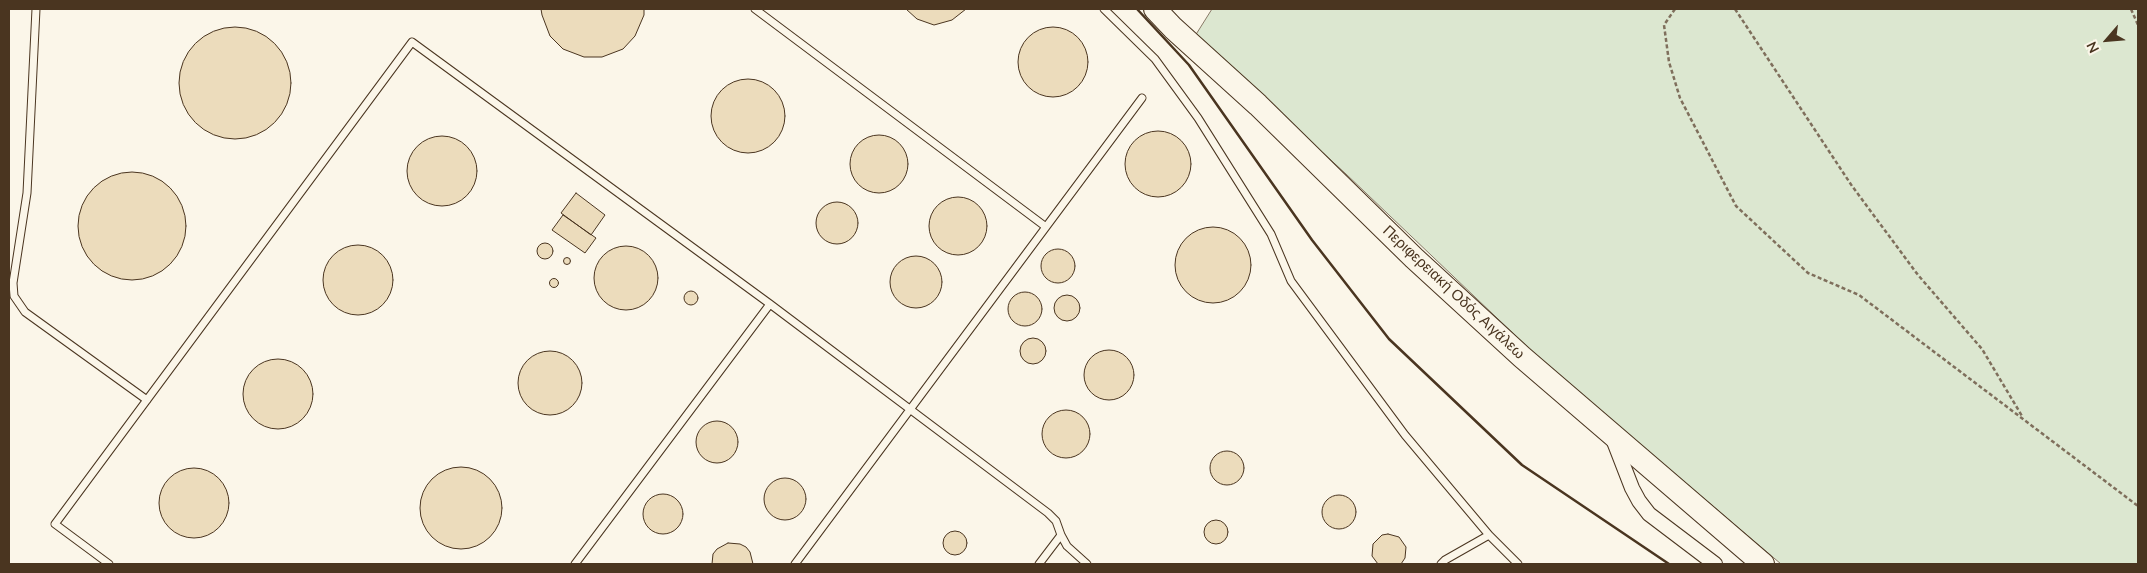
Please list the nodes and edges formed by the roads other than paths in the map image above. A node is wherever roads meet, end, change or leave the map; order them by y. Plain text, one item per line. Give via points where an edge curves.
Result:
1 (36, 9) edge
2 (755, 9) edge
3 (1104, 9) edge
4 (1155, 9) edge
5 (1142, 98) dead end
6 (1046, 227) junction
7 (770, 304) junction
8 (147, 400) junction
9 (911, 410) junction
10 (1610, 433) junction
11 (1061, 535) junction
12 (1489, 535) junction
13 (108, 564) edge
14 (576, 564) edge
15 (795, 564) edge
16 (1039, 564) edge
17 (1087, 564) edge
18 (1441, 564) edge
19 (1518, 564) edge
20 (1715, 564) edge
21 (1763, 564) edge

1 - 8 lane via 27,193 14,296 25,312
2 - 6 lane
3 - 12 lane via 1155,59 1198,118 1271,234 1291,281 1405,435
4 - 10 highway, Περιφερειακή Οδός Αιγάλεω via 1258,104 1414,258
5 - 6 lane
6 - 9 lane
7 - 8 lane via 412,42
7 - 9 lane
7 - 14 lane
8 - 13 lane via 55,524
9 - 11 lane via 1048,513 1056,521
9 - 15 lane
10 - 20 street via 1639,501 1649,514
10 - 21 highway, Περιφερειακή Οδός Αιγάλεω
11 - 16 lane
11 - 17 lane via 1078,559
12 - 18 lane
12 - 19 lane

